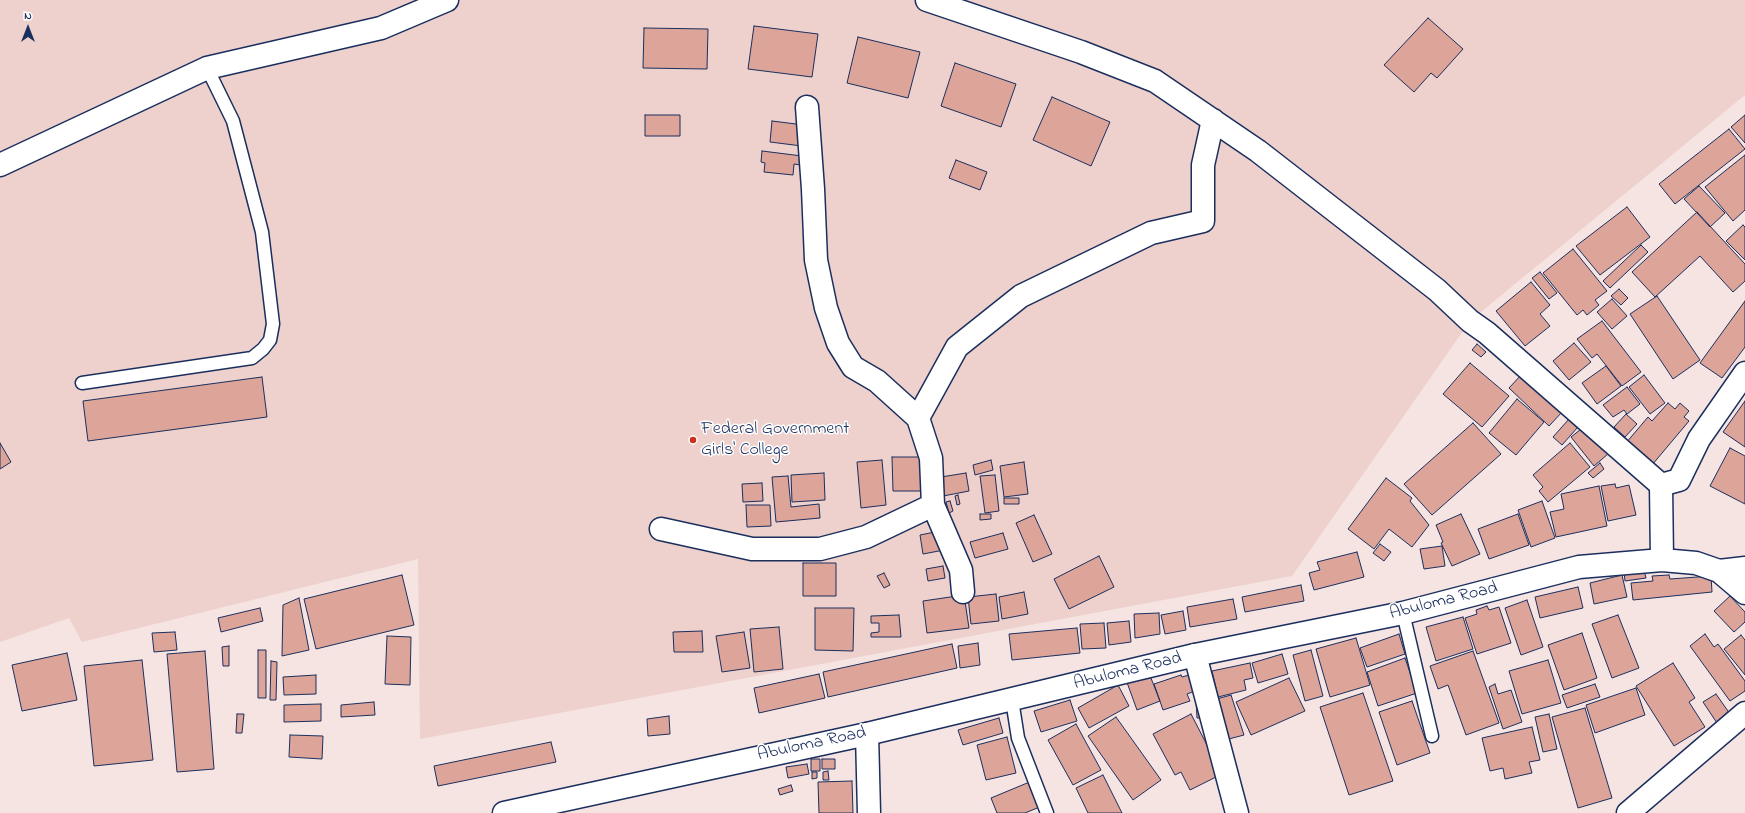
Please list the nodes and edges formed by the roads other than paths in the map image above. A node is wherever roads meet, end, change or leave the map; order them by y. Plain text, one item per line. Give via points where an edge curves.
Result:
1 (447, 0) edge
2 (927, 0) edge
3 (208, 68) junction
4 (807, 107) dead end
5 (1213, 120) junction
6 (0, 166) edge
7 (1745, 373) edge
8 (82, 384) dead end
9 (918, 418) junction
10 (1660, 485) junction
11 (933, 505) junction
12 (662, 529) dead end
13 (1662, 560) junction
14 (1745, 568) edge
15 (1719, 571) junction
16 (963, 592) dead end
17 (1745, 594) edge
18 (1403, 613) junction
19 (1195, 655) junction
20 (1012, 700) junction
21 (1745, 713) edge
22 (867, 734) junction
23 (1432, 736) dead end
24 (504, 813) edge
25 (869, 813) edge
26 (1048, 813) edge
27 (1238, 813) edge
28 (1628, 813) edge

1 - 3 street via 381,28
2 - 5 street via 1081,52 1155,81
3 - 6 street
3 - 8 lane via 233,121 262,232 273,324 270,340 252,358
4 - 9 street via 816,260 826,308 836,336 853,367 878,381
5 - 9 street via 1203,165 1203,221 1151,233 1022,296 957,347
5 - 10 street via 1258,151 1437,290
7 - 10 street via 1699,439 1679,480
9 - 11 street via 931,458
10 - 13 street
11 - 12 street via 866,537 820,549 752,549
11 - 16 street via 961,570
13 - 15 street, Abuloma Road via 1696,563
13 - 18 street, Abuloma Road via 1579,567
14 - 15 street
15 - 17 street, Abuloma Road
18 - 19 street, Abuloma Road
18 - 23 lane
19 - 20 street, Abuloma Road
19 - 27 street
20 - 22 street, Abuloma Road
20 - 26 lane via 1018,738
21 - 28 street
22 - 24 street, Abuloma Road
22 - 25 street

